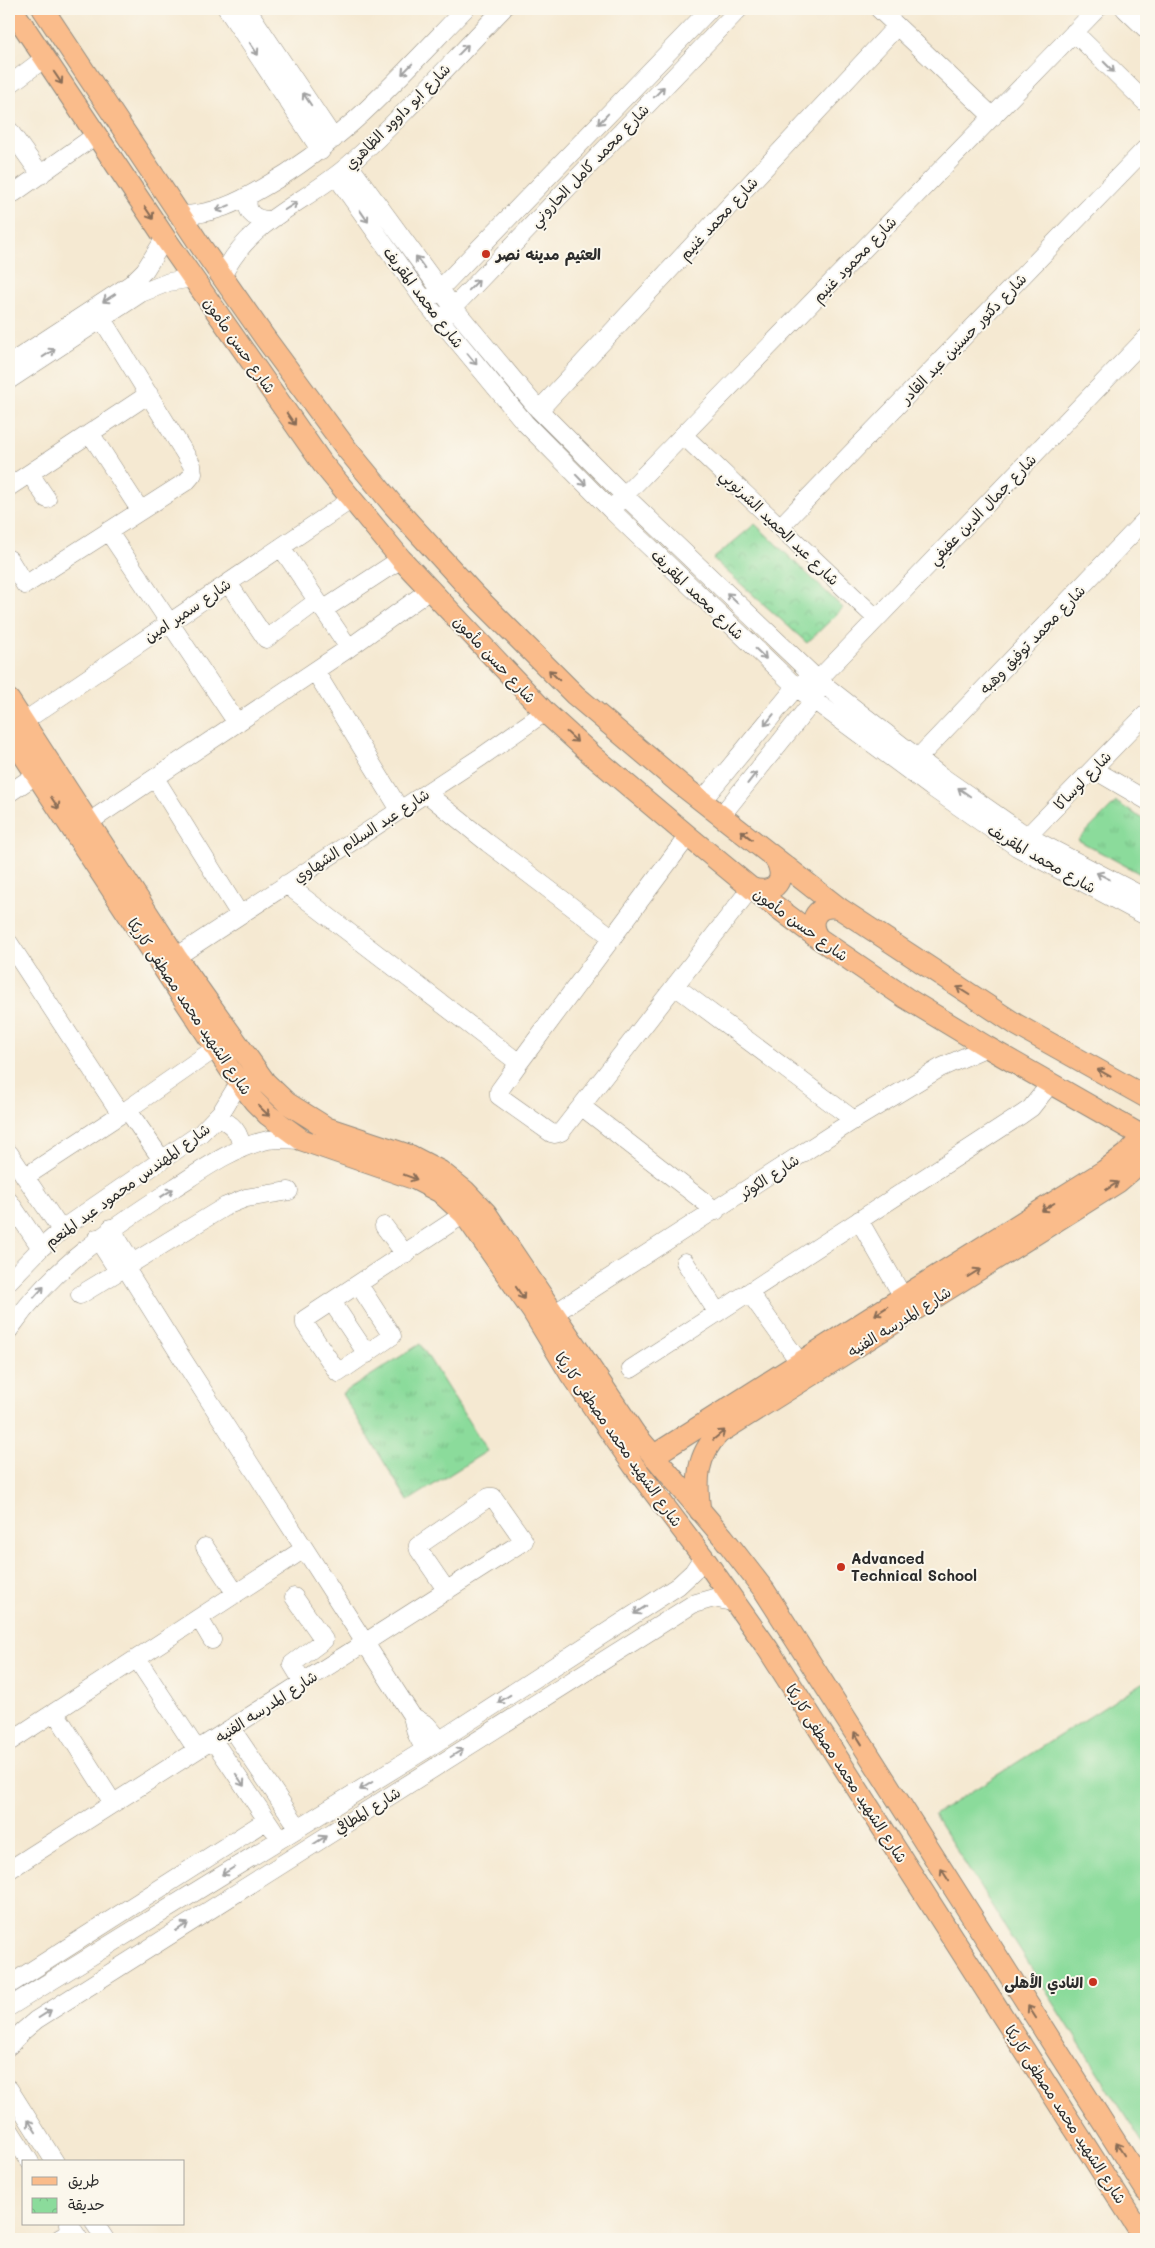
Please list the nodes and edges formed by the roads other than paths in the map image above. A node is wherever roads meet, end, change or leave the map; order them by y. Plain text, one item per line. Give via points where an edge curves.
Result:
1 (12, 9) edge
2 (44, 9) edge
3 (465, 9) edge
4 (503, 9) edge
5 (710, 9) edge
6 (739, 9) edge
7 (879, 9) edge
8 (1097, 9) edge
9 (1125, 9) edge
10 (240, 11) edge
11 (897, 26) junction
12 (1146, 30) edge
13 (1074, 32) junction
14 (45, 58) junction
15 (9, 85) edge
16 (1146, 103) edge
17 (993, 117) junction
18 (9, 130) edge
19 (96, 135) junction
20 (328, 145) junction
21 (1146, 148) edge
22 (342, 171) junction
23 (41, 175) junction
24 (9, 186) edge
25 (249, 196) junction
26 (180, 215) junction
27 (268, 220) junction
28 (165, 238) junction
29 (222, 277) junction
30 (193, 278) junction
31 (144, 283) junction
32 (440, 289) junction
33 (426, 303) junction
34 (453, 307) junction
35 (102, 319) junction
36 (440, 320) junction
37 (1146, 338) edge
38 (10, 360) edge
39 (9, 380) edge
40 (149, 394) junction
41 (539, 410) junction
42 (90, 433) junction
43 (683, 435) junction
44 (30, 474) junction
45 (9, 487) edge
46 (625, 496) junction
47 (47, 499) dead end
48 (352, 499) junction
49 (140, 510) junction
50 (611, 510) junction
51 (1146, 519) edge
52 (780, 527) junction
53 (108, 531) junction
54 (281, 547) junction
55 (9, 559) edge
56 (401, 559) junction
57 (228, 583) junction
58 (431, 589) junction
59 (320, 606) junction
60 (876, 618) junction
61 (169, 623) junction
62 (349, 648) junction
63 (315, 671) junction
64 (818, 680) junction
65 (796, 687) junction
66 (9, 700) edge
67 (814, 700) junction
68 (545, 712) junction
69 (1146, 714) edge
70 (237, 724) junction
71 (16, 728) edge
72 (918, 758) junction
73 (1093, 768) junction
74 (36, 775) junction
75 (155, 778) junction
76 (9, 793) edge
77 (426, 793) junction
78 (1146, 800) edge
79 (702, 801) junction
80 (400, 810) junction
81 (721, 816) junction
82 (89, 822) junction
83 (688, 836) junction
84 (1022, 842) junction
85 (774, 857) junction
86 (286, 884) junction
87 (751, 888) junction
88 (1146, 898) edge
89 (839, 908) junction
90 (240, 915) junction
91 (1146, 916) edge
92 (613, 938) junction
93 (818, 938) junction
94 (9, 943) edge
95 (176, 957) junction
96 (675, 986) junction
97 (987, 1047) junction
98 (216, 1048) junction
99 (518, 1063) junction
100 (239, 1083) junction
101 (1050, 1084) junction
102 (1146, 1096) edge
103 (581, 1106) junction
104 (124, 1111) junction
105 (216, 1118) junction
106 (854, 1120) junction
107 (1145, 1137) edge
108 (302, 1140) junction
109 (241, 1149) junction
110 (9, 1153) edge
111 (1146, 1158) edge
112 (162, 1160) junction
113 (25, 1176) junction
114 (290, 1191) dead end
115 (9, 1201) edge
116 (716, 1211) junction
117 (49, 1212) junction
118 (464, 1214) junction
119 (859, 1220) junction
120 (384, 1226) dead end
121 (27, 1227) junction
122 (61, 1230) junction
123 (104, 1233) junction
124 (41, 1248) junction
125 (406, 1254) junction
126 (685, 1262) dead end
127 (125, 1267) junction
128 (9, 1281) edge
129 (358, 1285) junction
130 (749, 1292) junction
131 (80, 1295) dead end
132 (903, 1297) junction
133 (332, 1302) junction
134 (717, 1312) junction
135 (555, 1314) junction
136 (9, 1330) edge
137 (367, 1354) junction
138 (800, 1363) junction
139 (631, 1369) dead end
140 (684, 1436) junction
141 (653, 1456) junction
142 (702, 1458) junction
143 (700, 1512) junction
144 (205, 1547) dead end
145 (304, 1549) junction
146 (703, 1557) junction
147 (447, 1590) junction
148 (668, 1592) junction
149 (236, 1594) junction
150 (294, 1597) dead end
151 (736, 1603) junction
152 (681, 1611) junction
153 (199, 1618) junction
154 (212, 1640) dead end
155 (365, 1643) junction
156 (136, 1659) junction
157 (304, 1682) junction
158 (55, 1712) junction
159 (231, 1728) junction
160 (213, 1740) junction
161 (9, 1742) edge
162 (433, 1745) junction
163 (197, 1750) junction
164 (113, 1804) junction
165 (267, 1820) junction
166 (298, 1827) junction
167 (280, 1839) junction
168 (9, 1870) edge
169 (9, 1985) edge
170 (9, 2007) edge
171 (15, 2026) edge
172 (9, 2046) edge
173 (9, 2089) edge
174 (9, 2129) edge
175 (29, 2160) edge
176 (54, 2160) edge
177 (1146, 2190) edge
178 (96, 2226) edge
179 (105, 2239) edge
180 (1145, 2239) edge

1 - 14 main road, شارع حسن مأمون
2 - 26 main road, شارع حسن مأمون
3 -> 20 street, شارع ابو داوود الظاهري via 379,98
22 -> 4 street, شارع ابو داوود الظاهري
5 -> 32 street, شارع محمد كامل الحاروني
34 -> 6 street, شارع محمد كامل الحاروني
7 - 11 street
8 - 13 street, شارع محمود غنيم
9 - 12 street
10 - 20 street
11 - 17 street
11 - 41 street, شارع محمد غنيم
13 -> 16 street
13 - 17 street, شارع محمود غنيم
14 - 15 street
14 -> 19 main road, شارع حسن مأمون
17 - 43 street, شارع محمود غنيم
18 - 23 street
19 - 23 street
19 -> 28 main road, شارع حسن مأمون
20 - 25 street, شارع ابو داوود الظاهري
21 - 52 street, شارع دكتور حسنين عبد القادر
27 -> 22 street, شارع ابو داوود الظاهري
32 -> 22 street, شارع محمد المقريف
22 -> 33 street, شارع محمد المقريف
23 - 24 street via 14,194
25 -> 26 street, شارع ابو داوود الظاهري via 216,211
25 - 27 street via 250,213 260,220
26 - 29 main road, شارع حسن مأمون
27 - 29 street, شارع ابو داوود الظاهري via 242,244
28 - 30 main road, شارع حسن مأمون
28 - 31 street
79 -> 29 main road, شارع حسن مأمون via 575,695 469,588 346,448
30 - 31 street
30 -> 48 main road, شارع حسن مأمون via 322,463
31 - 35 street
31 -> 38 street
32 - 33 street, شارع محمد كامل الحاروني
32 - 34 street, شارع محمد المقريف
33 - 36 street, شارع محمد المقريف
34 - 36 street, شارع محمد كامل الحاروني
34 - 41 street, شارع محمد المقريف
39 -> 35 street
35 - 40 street
36 -> 50 street, شارع محمد المقريف via 525,423
37 - 60 street, شارع جمال الدين عفيفي
40 - 42 street
40 - 49 street via 194,470 191,478
41 - 46 street, شارع محمد المقريف
42 - 44 street
42 - 49 street
43 - 46 street, شارع محمود غنيم
43 - 52 street, شارع عبد الحميد الشرنوبي
44 - 45 street
44 - 47 street
46 - 50 street, شارع محمود غنيم
64 -> 46 street, شارع محمد المقريف
48 - 54 street, شارع سمير امين
48 - 56 main road, شارع حسن مأمون
49 - 53 street
50 -> 65 street, شارع محمد المقريف
51 - 72 street, شارع محمد توفيق وهبه
52 - 60 street, شارع عبد الحميد الشرنوبي
53 - 55 street via 25,585
53 - 61 street
54 - 57 street, شارع سمير امين
54 - 59 street
56 - 58 main road, شارع حسن مأمون
56 - 59 street
57 - 59 street via 266,638
57 - 61 street, شارع سمير امين
58 - 62 street
58 - 68 main road, شارع حسن مأمون
59 - 62 street
60 - 64 street, شارع جمال الدين عفيفي
61 - 70 street
61 - 71 street, شارع سمير امين
62 - 63 street
63 - 70 street
63 - 80 street
64 - 65 street, شارع جمال الدين عفيفي
64 - 67 street
64 - 72 street, شارع محمد المقريف
65 - 67 street, شارع محمد المقريف
65 -> 79 street
66 - 71 main road, شارع الشهيد محمد مصطفى كاريكا
81 -> 67 street
67 - 84 street, شارع محمد المقريف via 931,787
68 - 77 street, شارع عبد السلام الشهاوي
68 -> 83 main road, شارع حسن مأمون
69 - 73 street, شارع لوساكا
70 - 75 street
71 - 74 main road, شارع الشهيد محمد مصطفى كاريكا
71 - 82 main road, شارع الشهيد محمد مصطفى كاريكا
84 -> 72 street, شارع محمد المقريف
73 - 78 street
73 - 84 street, شارع لوساكا
74 - 76 street
74 -> 98 main road, شارع الشهيد محمد مصطفى كاريكا
75 - 82 street
75 - 90 street
77 - 80 street, شارع عبد السلام الشهاوي
77 - 92 street
79 - 81 main road, شارع حسن مأمون
80 - 86 street, شارع عبد السلام الشهاوي
85 -> 81 main road, شارع حسن مأمون
82 - 95 main road, شارع الشهيد محمد مصطفى كاريكا
83 - 87 main road, شارع حسن مأمون
83 - 92 street
88 -> 84 street, شارع محمد المقريف
84 - 91 street, شارع محمد المقريف
85 - 87 main road via 780,865 781,875 777,884 770,890
85 - 89 main road, شارع حسن مأمون
86 - 90 street, شارع عبد السلام الشهاوي
86 - 99 street
87 - 93 main road, شارع حسن مأمون
87 - 96 street
89 - 93 main road via 830,906 815,914 813,931
102 -> 89 main road, شارع حسن مأمون via 1017,1025
90 - 95 street, شارع عبد السلام الشهاوي
92 - 99 street
93 - 97 main road, شارع حسن مأمون via 906,998
94 - 104 street
95 - 135 main road, شارع الشهيد محمد مصطفى كاريكا via 254,1070 276,1093 327,1128 411,1156 453,1180 486,1213
96 - 103 street
96 - 106 street
97 - 101 main road, شارع حسن مأمون
97 - 106 street, شارع الكوثر via 940,1068
98 - 100 main road, شارع الشهيد محمد مصطفى كاريكا
98 - 104 street
99 - 103 street via 498,1094 551,1132 561,1132
100 - 105 street, شارع المهندس محمود عبد المنعم
100 -> 108 main road, شارع الشهيد محمد مصطفى كاريكا via 268,1115
101 - 107 main road, شارع حسن مأمون
101 - 119 street via 1026,1112
103 - 116 street
104 - 112 street
104 - 113 street
105 - 109 street via 234,1127 240,1137
105 - 112 street, شارع المهندس محمود عبد المنعم via 201,1133
106 - 116 street, شارع الكوثر
107 -> 132 main road, شارع المدرسه الفنيه via 1104,1171
108 - 109 street, شارع المهندس محمود عبد المنعم via 269,1140
108 -> 118 main road, شارع الشهيد محمد مصطفى كاريكا via 420,1181 440,1192
123 -> 109 street, شارع المهندس محمود عبد المنعم via 219,1159
110 - 113 street
142 -> 111 main road, شارع المدرسه الفنيه via 719,1434 1118,1182
112 - 122 street, شارع المهندس محمود عبد المنعم
113 - 117 street
114 - 127 street via 246,1198 226,1206
115 - 121 street
116 - 135 street, شارع الكوثر
117 - 121 street via 40,1224
117 - 122 street
118 - 125 street
118 -> 146 main road, شارع الشهيد محمد مصطفى كاريكا via 634,1466
119 - 130 street
119 - 132 street
120 - 125 street
121 - 124 street
122 - 124 street, شارع المهندس محمود عبد المنعم
123 - 127 street
136 -> 123 street, شارع المهندس محمود عبد المنعم via 58,1271
124 - 128 street, شارع المهندس محمود عبد المنعم
125 - 129 street
126 - 134 street
127 - 131 street
127 - 145 street
129 - 133 street
129 - 137 street via 392,1336
130 - 134 street
130 - 138 street
132 -> 138 main road, شارع المدرسه الفنيه
133 - 137 street
133 - 137 street via 304,1321 326,1356 338,1373
134 - 139 street
135 - 141 main road, شارع الشهيد محمد مصطفى كاريكا via 618,1411
138 - 140 main road, شارع المدرسه الفنيه
140 - 141 main road, شارع المدرسه الفنيه
140 - 142 main road via 688,1446
141 - 143 main road, شارع الشهيد محمد مصطفى كاريكا
142 - 143 main road, شارع المدرسه الفنيه via 697,1481
177 -> 143 main road, شارع الشهيد محمد مصطفى كاريكا via 783,1619 744,1563
144 - 149 street
145 - 149 street
145 - 155 street
146 - 148 street, شارع المطافي via 686,1579
146 - 151 main road, شارع الشهيد محمد مصطفى كاريكا
147 - 147 street, شارع المدرسه الفنيه via 524,1541 497,1499 489,1497 418,1546
147 - 155 street, شارع المدرسه الفنيه
148 - 152 street via 681,1599
148 -> 162 street, شارع المطافي
149 - 153 street
150 - 157 street via 324,1640 292,1664
151 - 152 street, شارع المطافي via 722,1598 707,1598
151 - 180 main road, شارع الشهيد محمد مصطفى كاريكا
171 -> 152 street, شارع المطافي via 36,2020
153 - 154 street
153 - 156 street
155 - 157 street, شارع المدرسه الفنيه
155 - 162 street via 412,1716 416,1733
156 - 158 street
156 - 163 street
157 - 159 street, شارع المدرسه الفنيه
158 - 161 street
158 - 164 street
159 - 160 street, شارع المدرسه الفنيه
159 - 166 street
160 - 163 street, شارع المدرسه الفنيه
160 -> 165 street
162 -> 166 street, شارع المطافي
163 - 164 street, شارع المدرسه الفنيه
164 - 168 street, شارع المدرسه الفنيه
165 - 167 street
165 - 169 street
166 - 167 street, شارع المطافي
167 -> 170 street, شارع المطافي
171 - 172 street, شارع المطافي
176 -> 173 street
174 - 175 street
178 - 179 street

